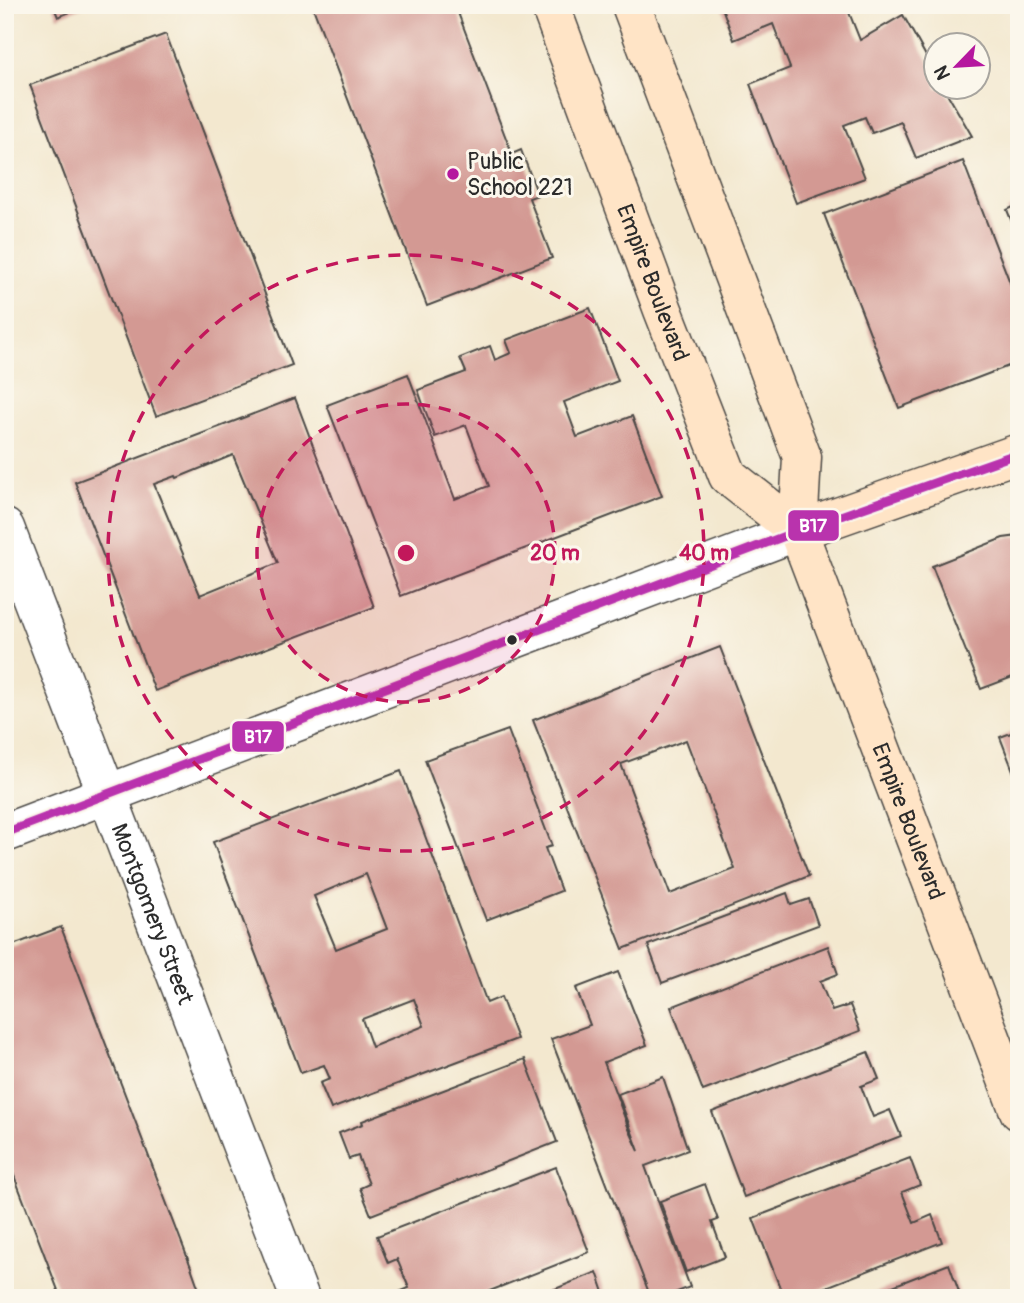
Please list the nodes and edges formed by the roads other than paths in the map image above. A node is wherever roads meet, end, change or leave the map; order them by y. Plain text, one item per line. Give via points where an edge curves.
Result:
1 (550, 5) edge
2 (631, 5) edge
3 (1019, 453) edge
4 (5, 528) edge
5 (798, 531) junction
6 (107, 795) junction
7 (5, 833) edge
8 (1019, 1111) edge
9 (300, 1298) edge

1 - 5 main road, Empire Boulevard via 728,475
2 - 5 main road, Empire Boulevard via 803,457
3 - 5 main road
4 - 6 street, Montgomery Street
5 - 6 street
5 - 8 main road, Empire Boulevard
6 - 7 street
6 - 9 street, Montgomery Street

